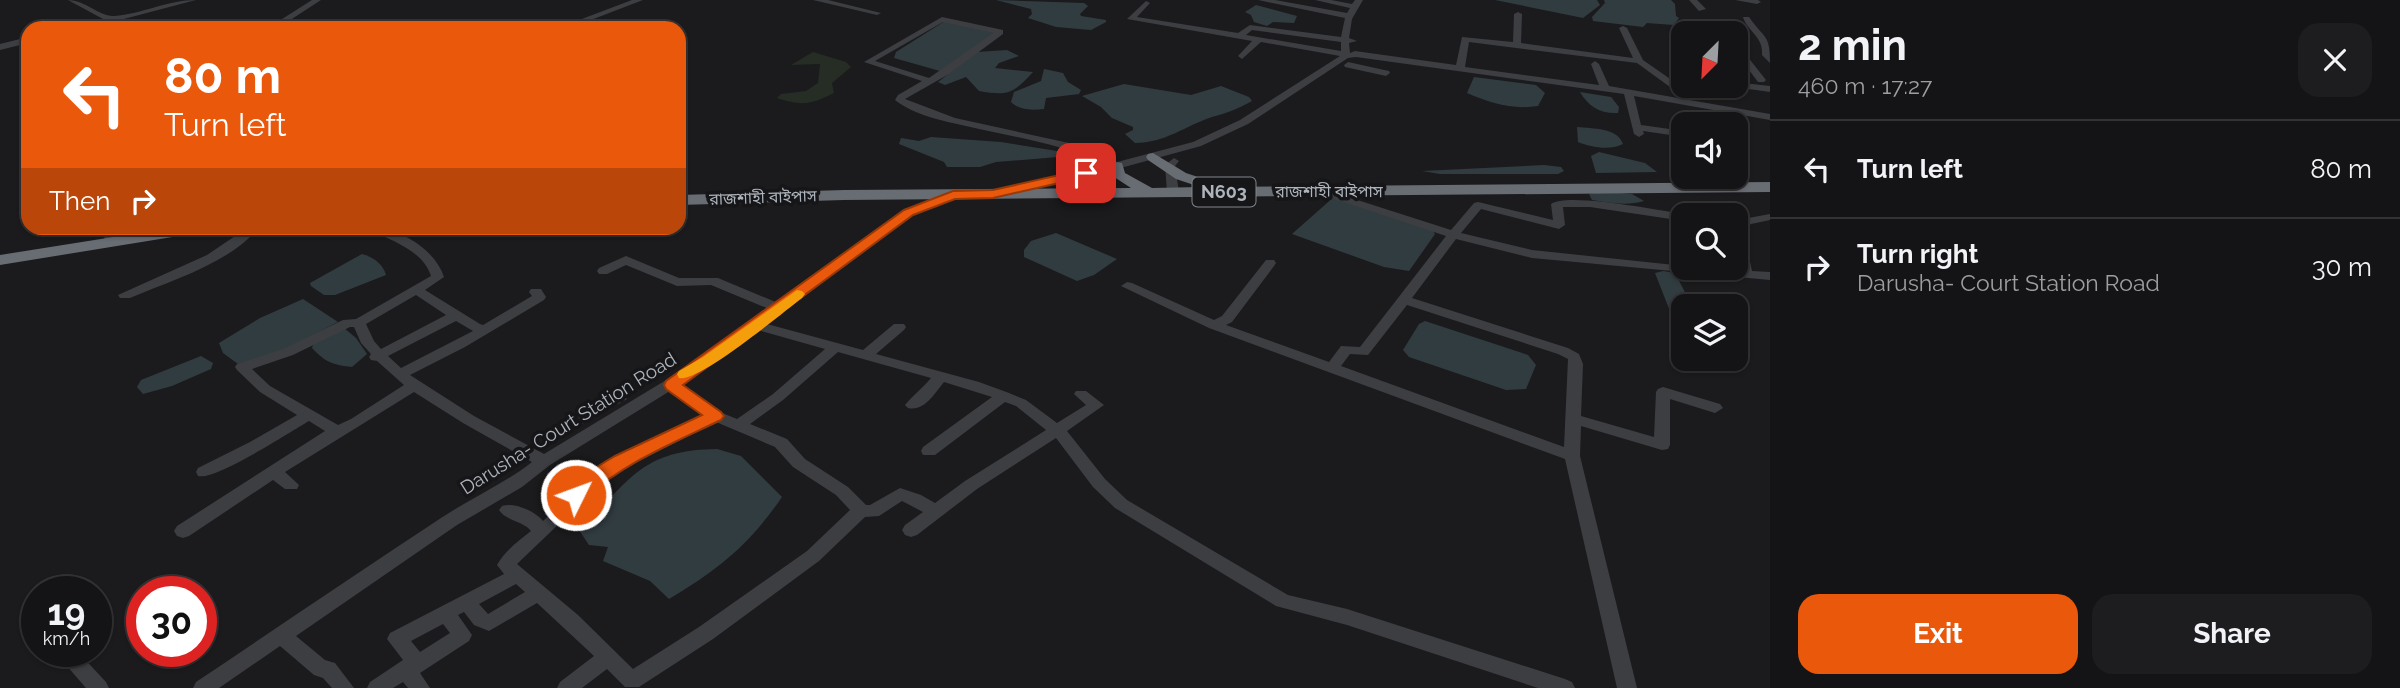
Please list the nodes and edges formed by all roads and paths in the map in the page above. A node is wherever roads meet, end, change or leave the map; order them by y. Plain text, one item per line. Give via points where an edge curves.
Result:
1 (72, 0) edge
2 (192, 0) edge
3 (317, 0) edge
4 (639, 0) edge
5 (817, 0) edge
6 (1262, 0) edge
7 (1319, 0) edge
8 (1368, 0) edge
9 (1693, 0) edge
10 (1739, 0) edge
11 (1146, 3) dead end
12 (1356, 4) edge
13 (1758, 4) edge
14 (1702, 9) dead end
15 (877, 13) dead end
16 (1518, 14) dead end
17 (1349, 16) junction
18 (110, 19) junction
19 (1746, 19) dead end
20 (102, 21) edge
21 (116, 21) edge
22 (283, 21) edge
23 (581, 21) edge
24 (1623, 28) dead end
25 (1240, 36) junction
26 (1259, 39) junction
27 (1348, 40) junction
28 (21, 42) edge
29 (1517, 45) junction
30 (0, 47) edge
31 (1242, 56) dead end
32 (1351, 57) junction
33 (1770, 60) edge
34 (1639, 61) junction
35 (1748, 62) edge
36 (1595, 64) dead end
37 (1460, 69) junction
38 (1386, 73) dead end
39 (1765, 80) edge
40 (930, 81) junction
41 (1671, 81) edge
42 (1671, 85) edge
43 (1748, 86) edge
44 (1605, 89) junction
45 (1770, 89) edge
46 (1628, 92) junction
47 (1657, 96) junction
48 (1770, 117) edge
49 (1671, 133) edge
50 (1153, 157) junction
51 (1117, 166) junction
52 (1171, 169) junction
53 (1770, 187) edge
54 (1321, 191) junction
55 (1150, 192) junction
56 (1173, 192) junction
57 (1246, 192) junction
58 (993, 194) junction
59 (953, 195) junction
60 (686, 200) edge
61 (1671, 217) edge
62 (1770, 217) edge
63 (1748, 221) edge
64 (1452, 234) junction
65 (112, 235) edge
66 (247, 235) edge
67 (390, 235) edge
68 (0, 260) edge
69 (1270, 263) dead end
70 (1671, 269) edge
71 (603, 271) dead end
72 (1748, 273) edge
73 (1770, 276) edge
74 (1127, 286) dead end
75 (418, 291) junction
76 (537, 292) dead end
77 (125, 295) dead end
78 (1404, 300) junction
79 (778, 308) junction
80 (456, 315) junction
81 (359, 323) junction
82 (755, 325) junction
83 (1214, 325) junction
84 (900, 327) dead end
85 (483, 329) junction
86 (835, 348) junction
87 (865, 356) junction
88 (376, 357) dead end
89 (1334, 366) junction
90 (401, 374) junction
91 (940, 377) junction
92 (672, 385) junction
93 (414, 386) junction
94 (1081, 394) dead end
95 (1004, 396) junction
96 (913, 405) dead end
97 (1715, 408) dead end
98 (308, 415) junction
99 (715, 416) junction
100 (1574, 419) junction
101 (739, 425) junction
102 (337, 431) junction
103 (1058, 431) junction
104 (929, 451) dead end
105 (1572, 456) junction
106 (544, 461) junction
107 (204, 472) dead end
108 (274, 472) junction
109 (291, 485) dead end
110 (508, 510) dead end
111 (861, 510) junction
112 (934, 510) junction
113 (911, 530) dead end
114 (183, 531) dead end
115 (542, 532) junction
116 (517, 575) junction
117 (538, 593) junction
118 (466, 602) junction
119 (446, 613) junction
120 (280, 634) junction
121 (609, 656) junction
122 (411, 666) junction
123 (79, 667) edge
124 (627, 685) edge
125 (99, 688) edge
126 (203, 688) edge
127 (344, 688) edge
128 (377, 688) edge
129 (420, 688) edge
130 (567, 688) edge
131 (1564, 688) edge
132 (1627, 688) edge

1 - 18 street
2 - 18 street
3 - 22 street
4 - 23 street
5 - 15 street
6 - 17 street
7 - 12 street
8 - 27 street
9 - 14 street
10 - 13 street
11 - 25 street via 1130,19
12 - 17 street
16 - 29 street
17 - 27 street
18 - 20 street
18 - 21 street
19 - 33 street via 1766,38
24 - 34 street
25 - 26 street
25 - 27 street via 1250,27
26 - 31 street
26 - 32 street
27 - 32 street
28 - 30 street
29 - 34 street
29 - 37 street via 1465,39
32 - 37 street
32 - 38 street
32 - 50 street via 1244,122 1197,144
32 - 52 street via 1252,125 1174,160
34 - 41 street
35 - 39 street
36 - 44 street
37 - 44 street
40 - 40 street via 1000,33 942,19 868,60
40 - 51 street via 900,100 973,124 1094,152
42 - 47 street via 1662,86
43 - 45 street
44 - 46 street
46 - 47 street
46 - 49 street via 1639,130
47 - 48 street
50 - 51 street
50 - 52 highway
51 - 55 highway via 1122,178
51 - 58 street
52 - 56 street
52 - 57 highway via 1201,183
53 - 54 highway, রাজশাহী বাইপাস / N603 via 1352,187
54 - 57 highway, রাজশাহী বাইপাস / N603
54 - 64 street
55 - 56 highway, রাজশাহী বাইপাস / N603
55 - 58 highway, রাজশাহী বাইপাস / N603
56 - 57 highway, রাজশাহী বাইপাস / N603
58 - 59 highway, রাজশাহী বাইপাস / N603
59 - 60 highway, রাজশাহী বাইপাস / N603
59 - 79 street, Darusha- Court Station Road via 909,213
61 - 64 street via 1590,204 1557,204 1559,225 1478,205
62 - 63 street
64 - 70 street via 1532,254
64 - 78 street
65 - 68 highway
66 - 77 street via 190,267
67 - 75 street via 414,248 437,270 438,277
69 - 83 street via 1227,318
71 - 79 street via 626,260 677,282 713,281
72 - 73 street
74 - 83 street
75 - 80 street
75 - 81 street
76 - 85 street via 539,297
78 - 89 street via 1363,352 1346,349
78 - 100 street via 1574,357
79 - 82 street, Darusha- Court Station Road
80 - 85 street
80 - 88 street
81 - 90 street via 374,352
81 - 98 street via 348,323 242,368 265,389
82 - 86 street
82 - 92 street, Darusha- Court Station Road
83 - 89 street
84 - 87 street
85 - 90 street
86 - 87 street
86 - 101 street
87 - 91 street
89 - 105 street
90 - 93 street
91 - 95 street
91 - 96 street
92 - 99 street
92 - 106 street, Darusha- Court Station Road
93 - 102 street via 356,424
93 - 106 street
94 - 103 street via 1096,405
95 - 103 street
95 - 104 street
97 - 100 street via 1664,392 1662,445
98 - 102 street
98 - 107 street
99 - 101 street
99 - 115 street via 602,472
100 - 105 street
101 - 111 street via 781,443 799,463 842,491
102 - 108 street
103 - 112 street
103 - 131 street via 1121,504 1283,601 1347,617
105 - 132 street
106 - 120 street, Darusha- Court Station Road
108 - 109 street
108 - 114 street
110 - 115 street via 533,520
111 - 112 street via 873,512 900,494
111 - 124 street via 813,556
112 - 113 street
115 - 116 street via 506,565
116 - 117 street
116 - 118 street
117 - 118 street via 489,623
117 - 121 street
118 - 119 street
119 - 122 street via 397,639
119 - 122 street via 462,635
120 - 126 street, Darusha- Court Station Road
120 - 127 street via 321,669 328,669
121 - 124 street
121 - 130 street
122 - 128 street
122 - 129 street
123 - 125 street

